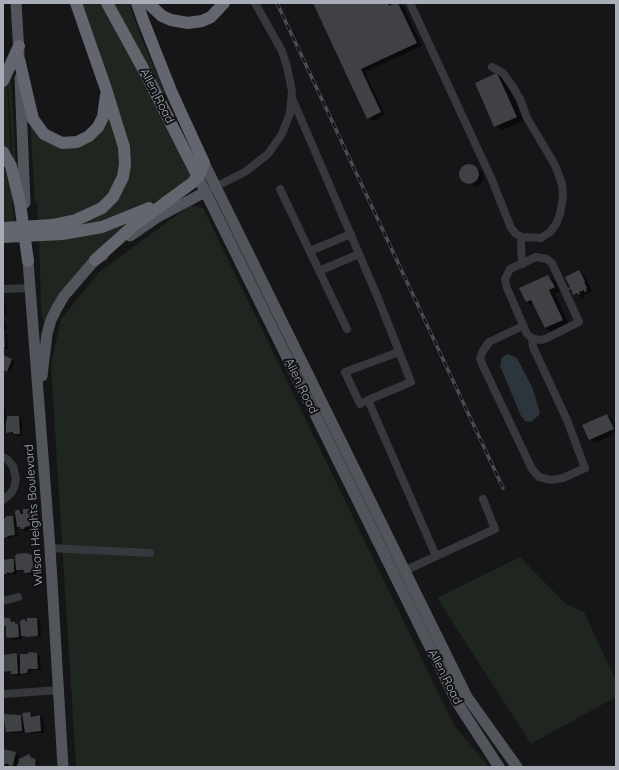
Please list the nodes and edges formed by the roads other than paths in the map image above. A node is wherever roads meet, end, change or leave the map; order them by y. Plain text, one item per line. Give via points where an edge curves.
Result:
1 (16, 3) edge
2 (76, 3) edge
3 (107, 3) edge
4 (137, 3) edge
5 (148, 3) edge
6 (224, 3) edge
7 (254, 3) edge
8 (410, 3) edge
9 (19, 46) junction
10 (19, 59) junction
11 (492, 67) dead end
12 (3, 81) edge
13 (106, 89) junction
14 (292, 98) junction
15 (3, 152) edge
16 (204, 163) junction
17 (198, 177) junction
18 (216, 186) junction
19 (280, 189) dead end
20 (205, 192) junction
21 (170, 199) junction
22 (22, 203) junction
23 (3, 228) edge
24 (350, 234) junction
25 (3, 237) edge
26 (522, 237) junction
27 (310, 251) junction
28 (359, 254) junction
29 (95, 260) junction
30 (28, 261) joint
31 (522, 264) junction
32 (319, 271) junction
33 (31, 288) junction
34 (3, 289) edge
35 (523, 326) junction
36 (348, 329) dead end
37 (532, 338) junction
38 (399, 352) junction
39 (368, 400) junction
40 (39, 407) junction
41 (3, 456) edge
42 (483, 499) dead end
43 (3, 500) edge
44 (50, 548) junction
45 (150, 553) dead end
46 (436, 556) junction
47 (404, 570) junction
48 (18, 597) dead end
49 (3, 601) edge
50 (59, 690) junction
51 (3, 694) edge
52 (63, 767) edge
53 (499, 767) edge
54 (517, 767) edge

1 - 9 main road
2 - 13 highway
3 - 17 highway, Allen Road
4 - 16 highway, Allen Road via 171,91
5 - 6 highway via 166,18 188,24 210,17
7 - 14 street via 282,51
8 - 26 street via 492,180 511,228
9 - 10 main road
9 - 12 highway
10 - 13 highway via 33,119 44,134 62,143 77,142 89,136 98,127 103,117
10 - 22 main road
11 - 26 street via 503,73 520,99 527,118 555,165 562,184 560,214 550,232 540,238
13 - 23 highway via 124,147 123,177 113,197 102,208 76,220 52,225
14 - 18 street via 290,113 282,134 268,154 258,163 224,178
14 - 24 street
15 - 22 highway via 11,166
16 - 17 highway
16 - 18 main road, Allen Road
17 - 20 main road, Allen Road
17 - 21 highway
18 - 20 street
18 - 47 main road, Allen Road
19 - 27 street
20 - 29 main road via 141,228
20 - 53 main road, Allen Road via 458,704
21 - 25 highway via 102,227 62,234
21 - 29 highway via 132,226
22 - 30 highway, bridge
24 - 27 street
24 - 28 street
26 - 31 street
27 - 32 street
28 - 32 street
28 - 38 street
29 - 40 main road via 64,296 51,320 47,334
30 - 33 main road, Wilson Heights Boulevard
31 - 35 street via 510,269 505,279
31 - 37 street via 536,257 547,258 552,263 579,322 545,339
32 - 36 street
33 - 34 street
33 - 40 main road, Wilson Heights Boulevard
35 - 37 street
35 - 37 street via 489,342 480,358 532,469 539,477 551,480 563,478 585,468 568,420 533,347
38 - 39 street via 411,382
38 - 39 street via 345,372 360,404
39 - 46 street
40 - 44 main road, Wilson Heights Boulevard
41 - 43 street via 13,466 16,479 11,493
42 - 46 street via 495,529
44 - 45 street
44 - 50 main road, Wilson Heights Boulevard
46 - 47 street
47 - 54 main road, Allen Road via 467,697
48 - 49 street
50 - 51 street
50 - 52 main road, Wilson Heights Boulevard

